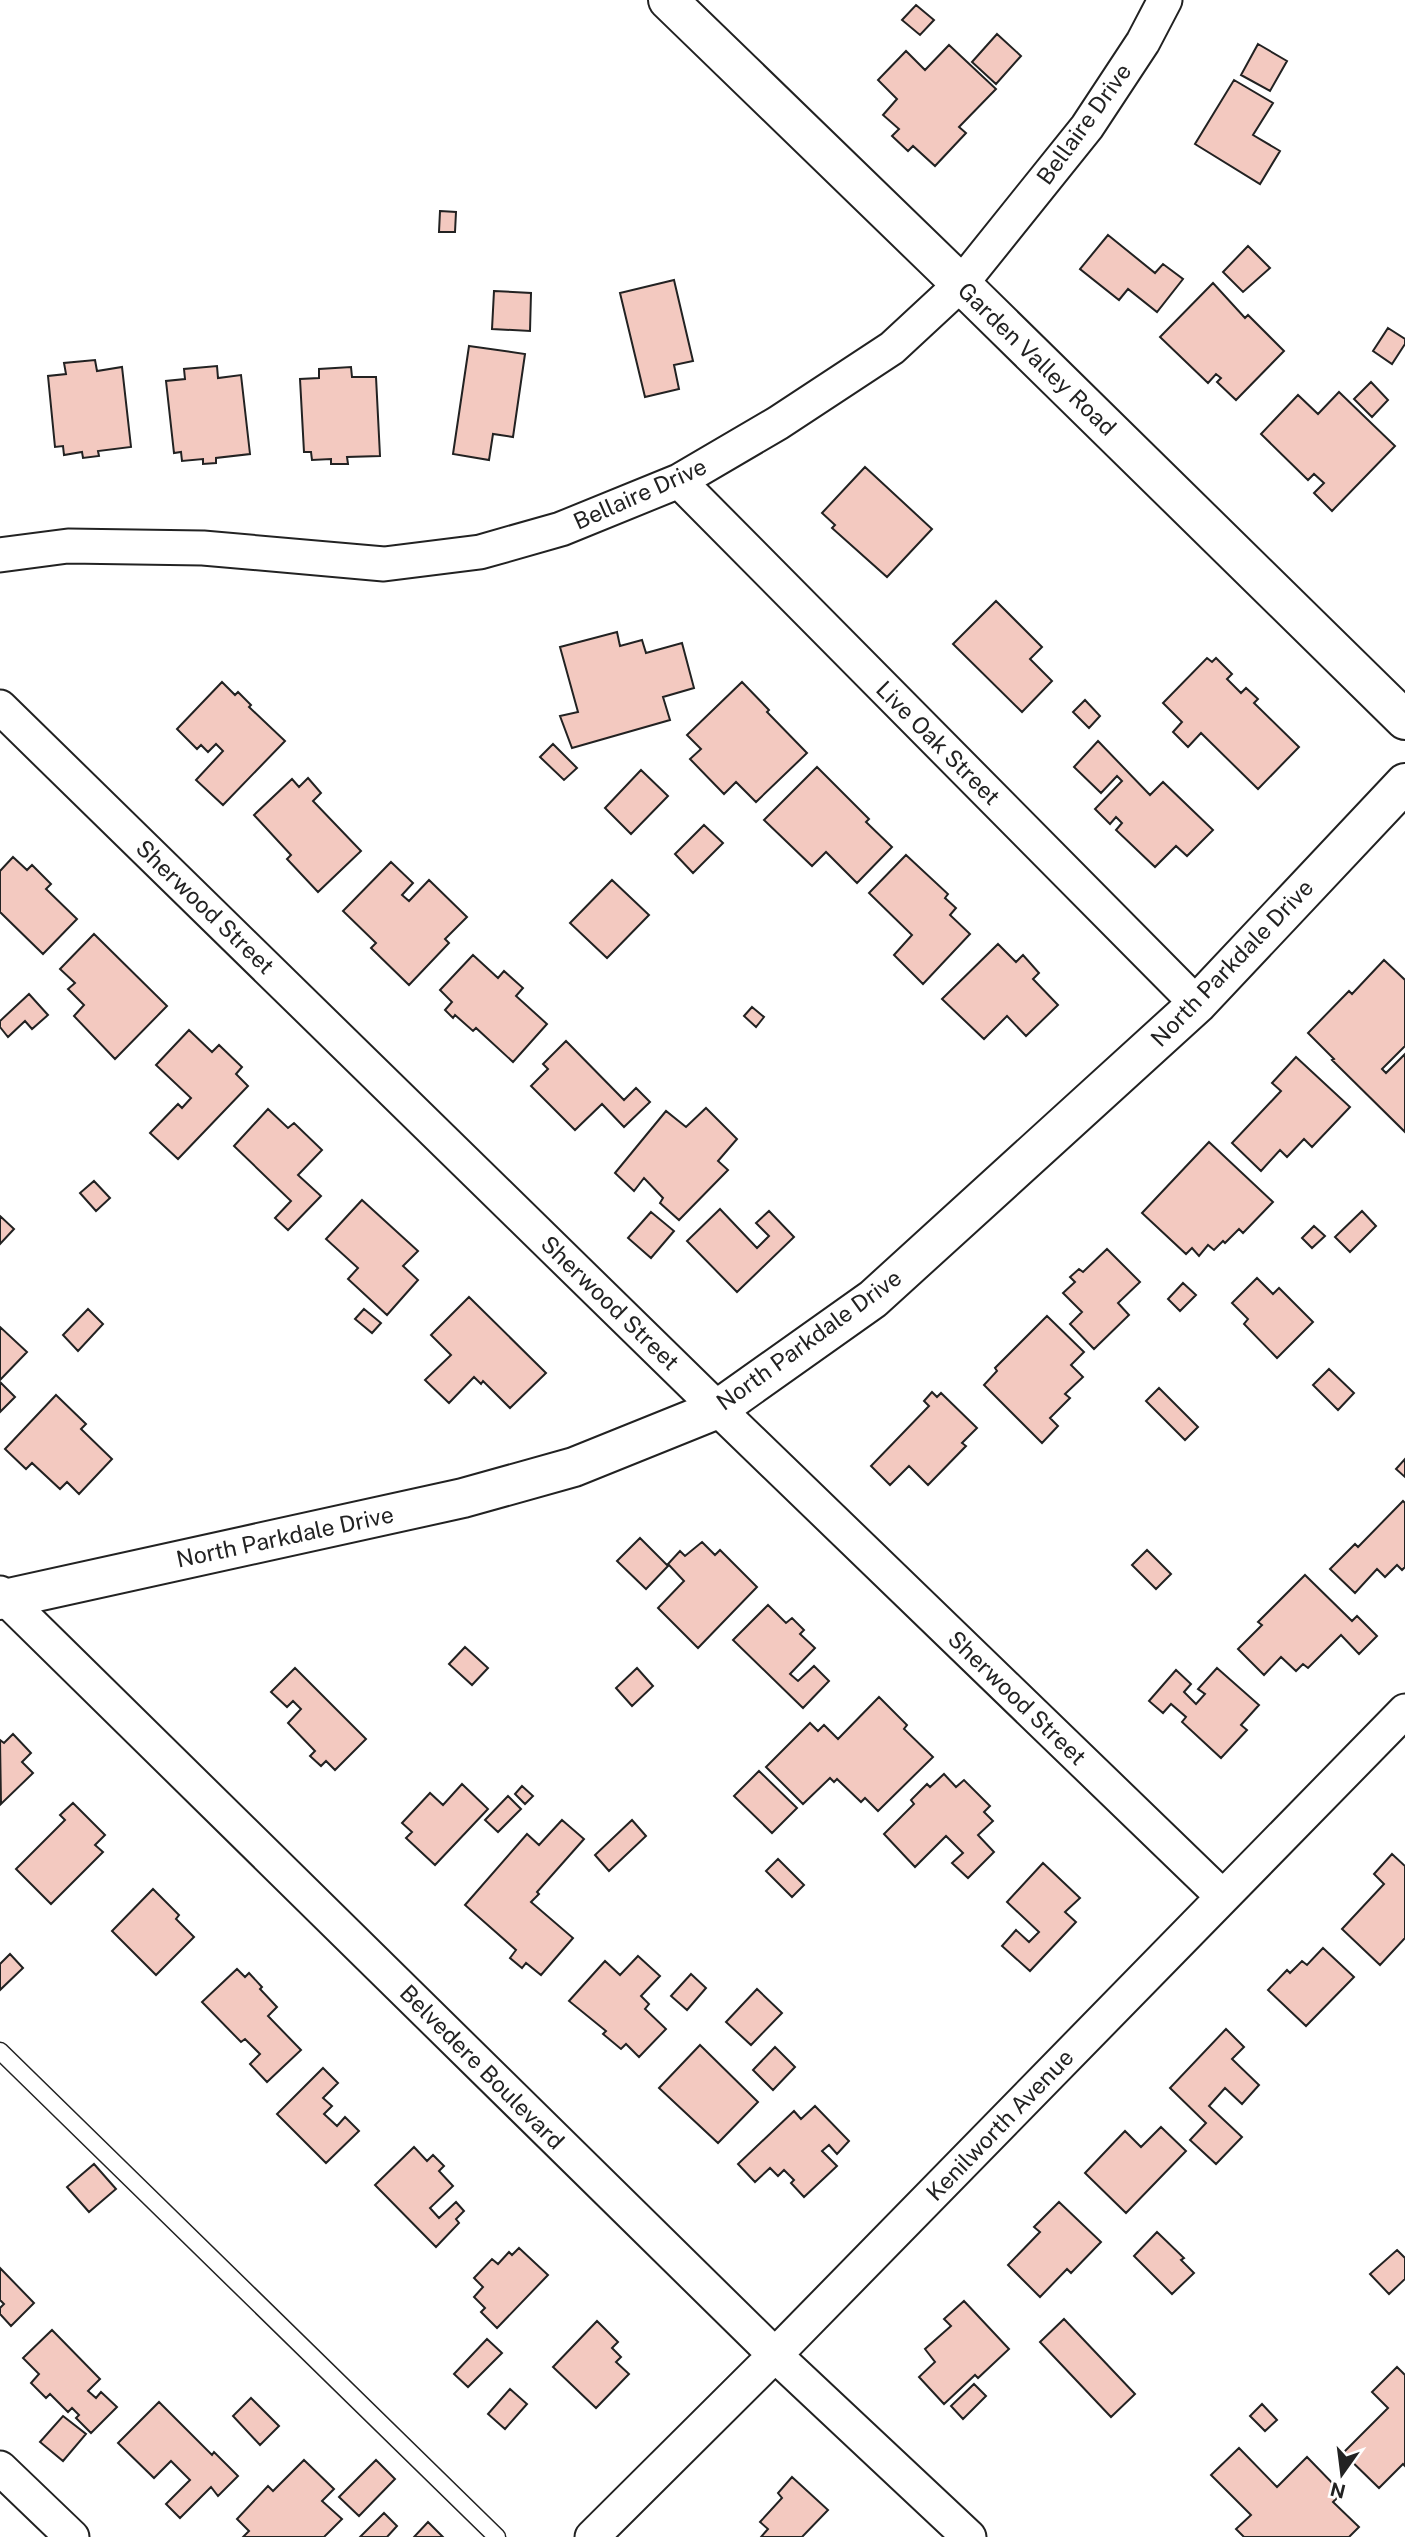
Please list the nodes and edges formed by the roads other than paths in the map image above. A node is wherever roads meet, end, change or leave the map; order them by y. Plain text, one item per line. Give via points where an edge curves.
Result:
1 (668, 0) edge
2 (1165, 0) edge
3 (961, 284) junction
4 (679, 481) junction
5 (0, 555) edge
6 (0, 707) edge
7 (1405, 720) edge
8 (1405, 783) edge
9 (1197, 1004) junction
10 (718, 1409) junction
11 (2, 1597) edge
12 (1405, 1711) edge
13 (1223, 1897) junction
14 (0, 2051) edge
15 (775, 2355) junction
16 (0, 2468) edge
17 (72, 2537) edge
18 (497, 2537) edge
19 (592, 2537) edge
20 (969, 2537) edge

1 - 3 street, Garden Valley Road
2 - 3 street, Bellaire Drive via 1087,127
3 - 4 street, Bellaire Drive via 891,348
3 - 7 street, Garden Valley Road
4 - 5 street, Bellaire Drive via 561,529 480,552 384,564 203,548 68,546
4 - 9 street, Live Oak Street
6 - 10 street, Sherwood Street
8 - 9 street, North Parkdale Drive
9 - 10 street, North Parkdale Drive via 873,1299
10 - 11 street, North Parkdale Drive via 574,1467 463,1498
10 - 13 street, Sherwood Street
11 - 15 street, Belvedere Boulevard
12 - 13 street, Kenilworth Avenue
13 - 15 street, Kenilworth Avenue
14 - 18 lane
15 - 19 street, Kenilworth Avenue
15 - 20 street, Belvedere Boulevard
16 - 17 street

